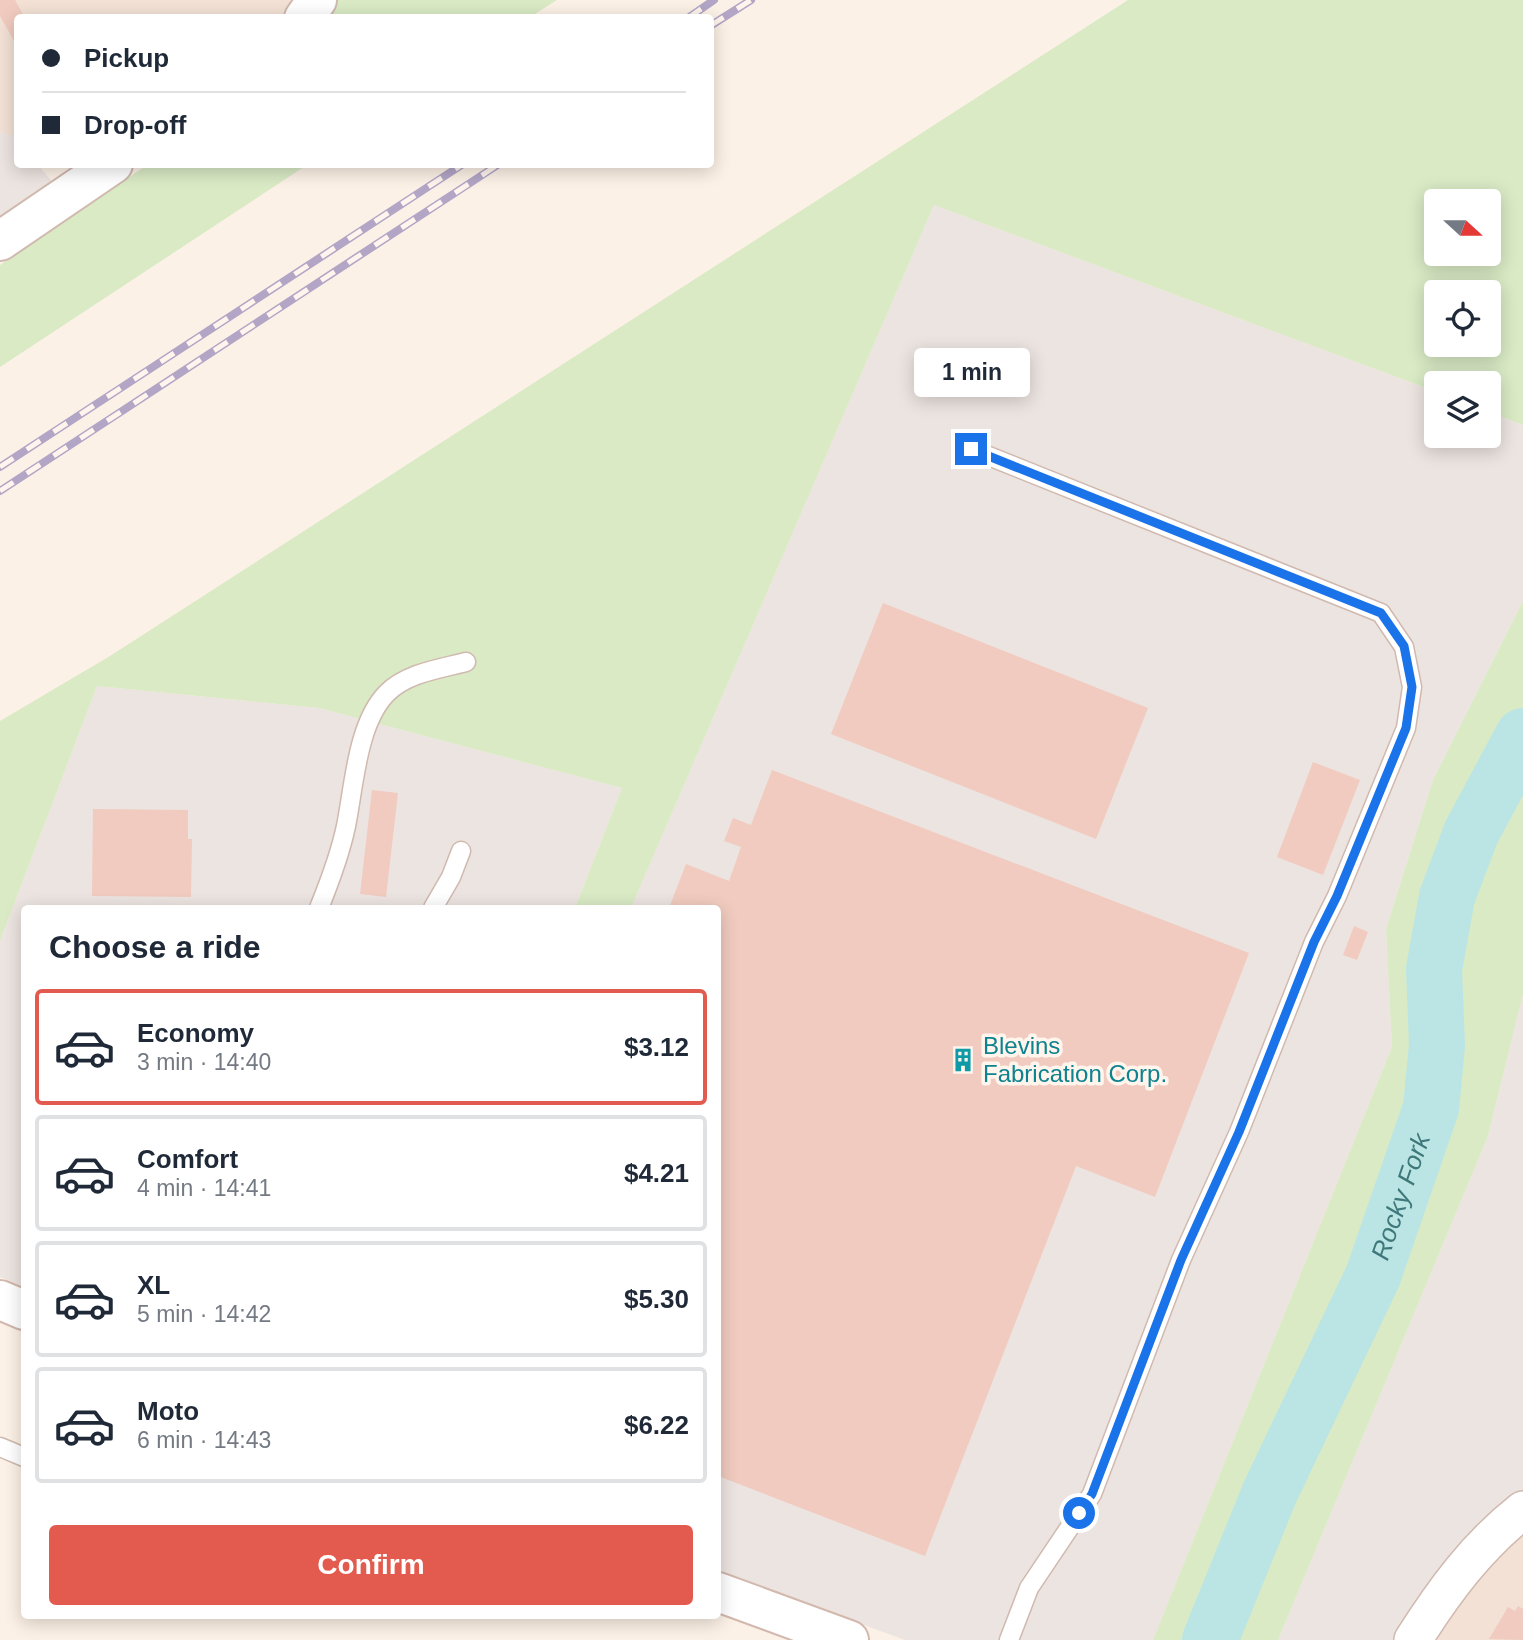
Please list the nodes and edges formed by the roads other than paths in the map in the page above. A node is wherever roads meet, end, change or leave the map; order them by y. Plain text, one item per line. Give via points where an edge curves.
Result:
1 (107, 168) edge
2 (0, 241) edge
3 (971, 449) dead end
4 (466, 662) dead end
5 (461, 851) dead end
6 (320, 905) edge
7 (435, 905) edge
8 (0, 1300) edge
9 (21, 1309) edge
10 (0, 1447) edge
11 (21, 1456) edge
12 (1523, 1510) edge
13 (721, 1593) edge
14 (849, 1640) edge
15 (1010, 1640) edge
16 (1413, 1640) edge

1 - 2 main road
3 - 15 lane via 1381,613 1404,646 1412,687 1406,728 1239,1132 1181,1260 1092,1494 1029,1588
4 - 6 lane via 401,682 385,694 375,710 355,774 335,870
5 - 7 lane
8 - 9 main road
10 - 11 lane
12 - 16 street via 1487,1540
13 - 14 main road

